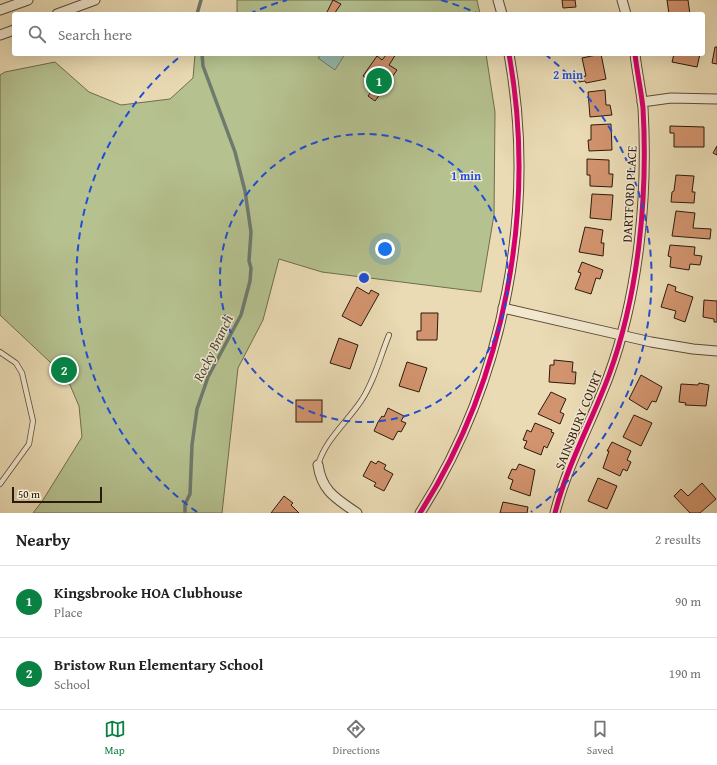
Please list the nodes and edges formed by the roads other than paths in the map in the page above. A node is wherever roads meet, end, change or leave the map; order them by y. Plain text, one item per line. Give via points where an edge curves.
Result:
1 (28, 0) edge
2 (95, 0) edge
3 (498, 0) edge
4 (622, 0) edge
5 (0, 10) edge
6 (62, 12) edge
7 (501, 12) edge
8 (625, 12) edge
9 (12, 31) edge
10 (0, 35) edge
11 (509, 56) edge
12 (635, 56) edge
13 (717, 99) edge
14 (642, 102) junction
15 (503, 308) junction
16 (388, 335) dead end
17 (622, 335) junction
18 (717, 351) edge
19 (0, 352) edge
20 (318, 465) joint
21 (0, 484) edge
22 (358, 513) edge
23 (420, 513) edge
24 (555, 513) edge

1 - 5 street
2 - 6 street
3 - 7 street
4 - 8 street
9 - 10 street
11 - 15 street via 519,149 519,190 516,231
12 - 14 street, DARTFORD PLACE
13 - 14 street via 671,98
14 - 17 street, DARTFORD PLACE via 642,208 638,250
15 - 17 street
15 - 23 street via 483,380 468,421 450,460
16 - 20 lane via 362,400 324,449
17 - 18 street via 686,348
17 - 24 street, SAINSBURY COURT
19 - 21 lane via 16,363 22,373 33,421 29,444
20 - 22 street via 324,486 333,496

